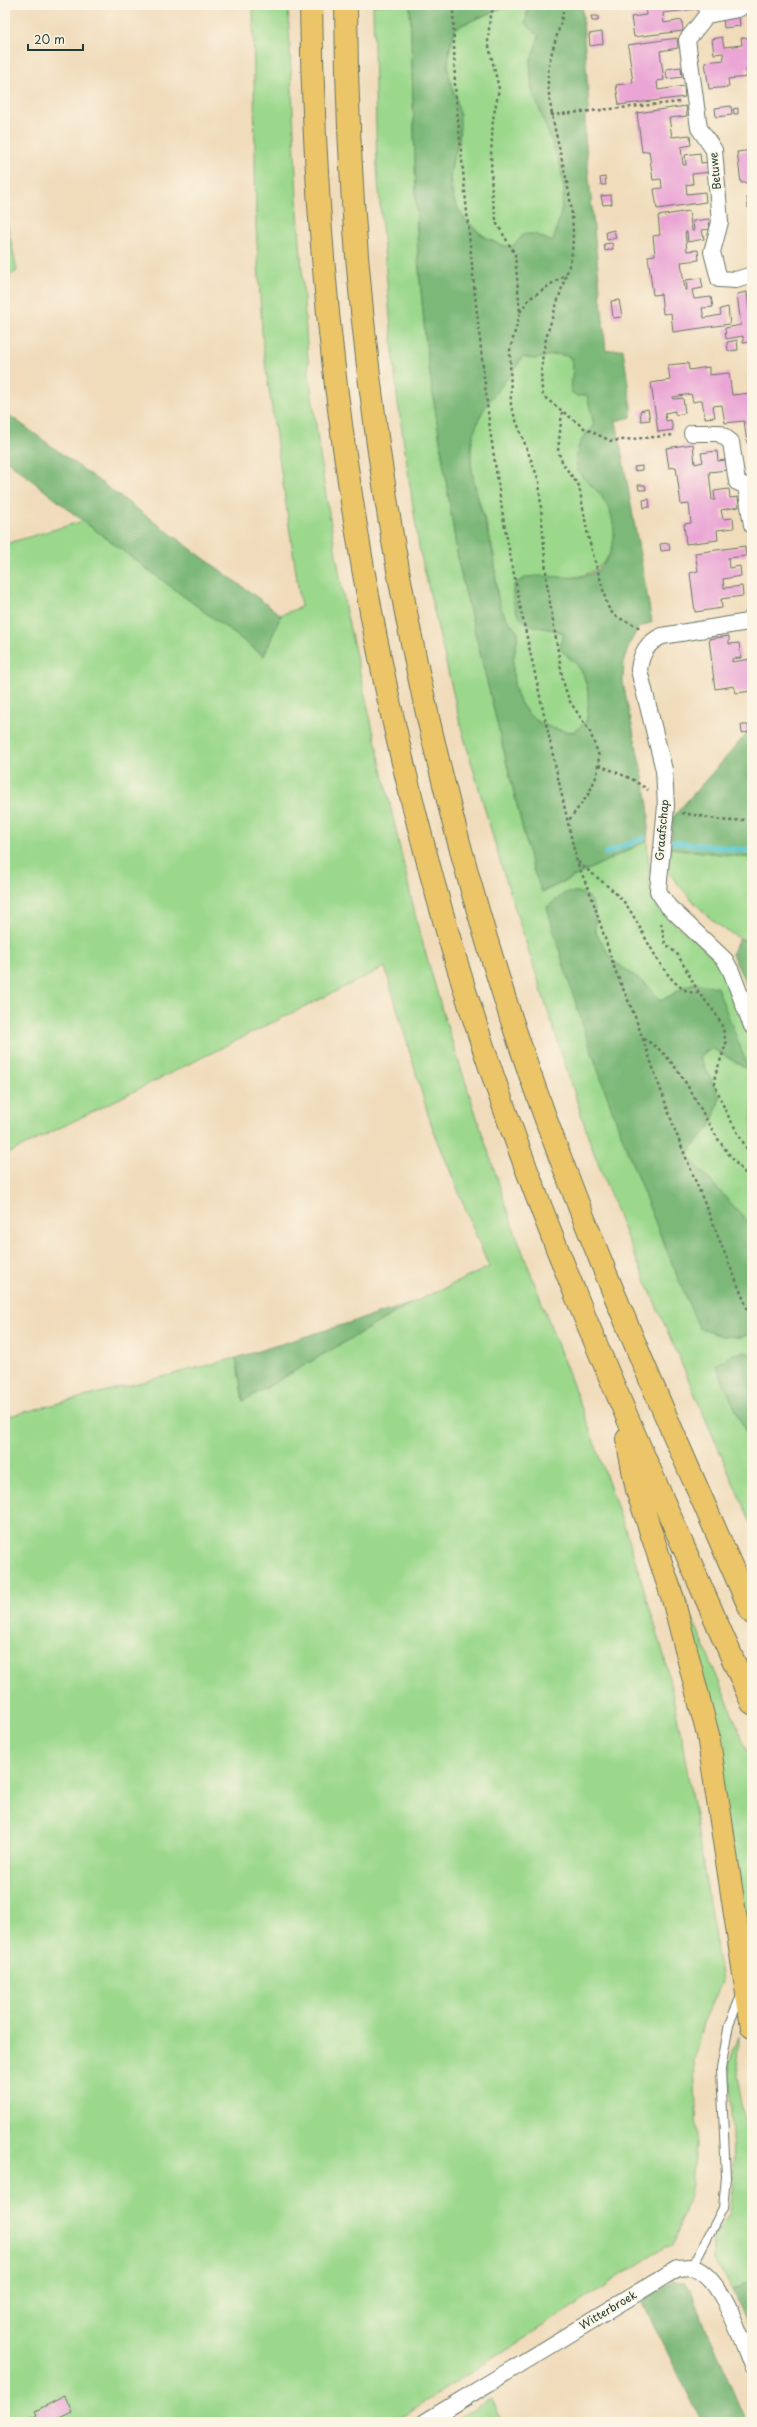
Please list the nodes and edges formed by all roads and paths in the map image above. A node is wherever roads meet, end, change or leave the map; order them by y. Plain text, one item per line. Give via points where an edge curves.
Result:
1 (311, 5) edge
2 (346, 5) edge
3 (453, 5) edge
4 (496, 5) edge
5 (564, 5) edge
6 (744, 5) edge
7 (707, 10) edge
8 (694, 100) junction
9 (551, 115) junction
10 (566, 274) junction
11 (752, 275) edge
12 (520, 313) junction
13 (562, 411) junction
14 (692, 433) joint
15 (749, 485) edge
16 (752, 526) edge
17 (752, 617) edge
18 (653, 640) junction
19 (600, 765) junction
20 (666, 802) junction
21 (752, 819) edge
22 (569, 820) junction
23 (577, 862) junction
24 (661, 922) dead end
25 (698, 993) junction
26 (752, 1026) edge
27 (643, 1039) junction
28 (752, 1130) edge
29 (752, 1142) edge
30 (752, 1158) edge
31 (752, 1180) edge
32 (752, 1320) edge
33 (620, 1401) junction
34 (696, 1485) junction
35 (752, 1592) edge
36 (752, 1613) edge
37 (752, 1702) edge
38 (745, 1986) junction
39 (752, 2027) edge
40 (692, 2267) junction
41 (752, 2366) edge
42 (425, 2422) edge

1 - 33 highway via 318,204 328,336 346,475 389,703 422,839 467,996 569,1278
2 - 34 highway via 346,78 352,196 363,331 379,461 406,615 449,807 492,959 547,1122 628,1326
3 - 22 path via 455,87 490,430 504,523 522,615
4 - 12 path via 490,15 488,42 499,89 493,119 492,199 498,224 515,254
5 - 9 path via 548,64
6 - 7 street, Betuwe via 738,9
7 - 8 street, Betuwe via 687,40
8 - 9 path
8 - 11 street, Betuwe via 699,128 714,150 720,222 712,252 719,279 736,280
9 - 10 path via 566,176 573,234 572,254
10 - 12 path via 529,299
10 - 13 path via 540,364 543,396
12 - 19 path via 510,350 511,407 539,481 547,585 563,681 569,700 597,747
13 - 14 path via 590,432 611,441
13 - 18 path via 558,451 563,464 579,486 588,536 610,610 617,618 640,628
14 - 15 street via 720,433 731,442 737,482
15 - 16 street
17 - 18 street via 748,622 670,634
18 - 20 street, Graafschap via 641,656 639,670 664,770
19 - 20 path via 632,779
19 - 22 path via 588,796
20 - 21 path via 681,813 711,820 728,822
20 - 26 street, Graafschap via 658,891 668,906 725,960 732,971
22 - 23 path
23 - 25 path via 613,891 631,911 663,968 675,983 688,993
23 - 27 path via 592,898 615,970
24 - 25 path via 665,943 678,955
25 - 30 path via 716,1014 725,1036 726,1044 715,1076 715,1085 726,1112
27 - 31 path via 654,1043 664,1053 720,1142
27 - 32 path via 678,1139
28 - 29 path
33 - 37 highway
33 - 38 highway via 637,1490 673,1599 708,1735
34 - 35 highway
34 - 36 highway
38 - 39 highway
38 - 40 lane via 729,2024 721,2069 726,2176 723,2208
40 - 41 street via 708,2278 718,2290 729,2309
40 - 42 street, Witterbroek via 678,2268

